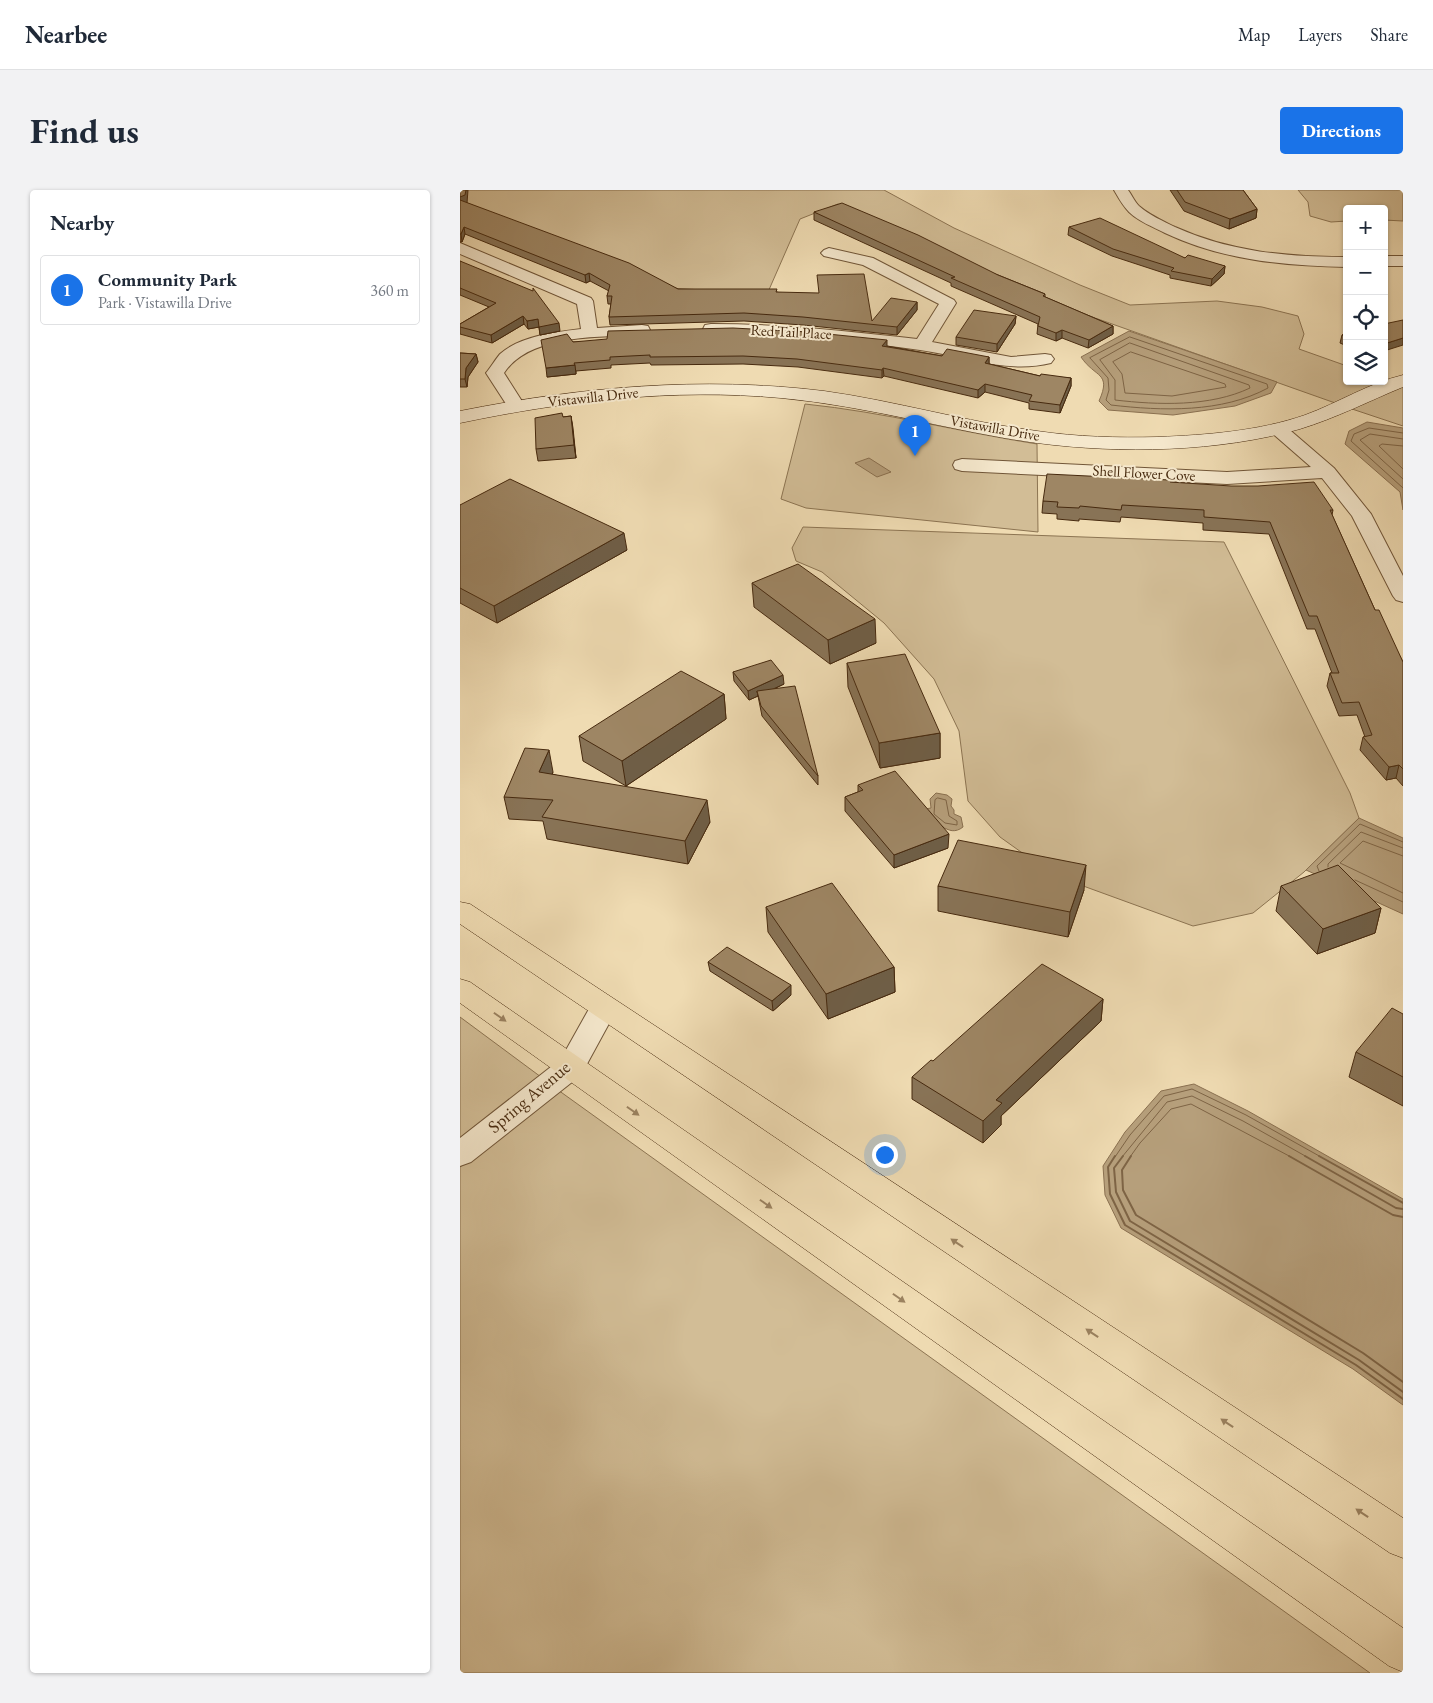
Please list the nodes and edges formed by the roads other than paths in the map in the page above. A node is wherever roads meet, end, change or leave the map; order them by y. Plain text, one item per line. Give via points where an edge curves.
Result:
1 (1121, 190) edge
2 (460, 248) edge
3 (829, 253) dead end
4 (1388, 261) edge
5 (1403, 261) edge
6 (1343, 262) edge
7 (656, 330) edge
8 (692, 330) edge
9 (590, 333) junction
10 (922, 345) junction
11 (1045, 359) dead end
12 (1403, 380) edge
13 (516, 406) junction
14 (460, 417) edge
15 (1278, 429) junction
16 (962, 465) dead end
17 (1327, 472) junction
18 (1403, 596) edge
19 (460, 911) edge
20 (460, 989) edge
21 (604, 1007) junction
22 (571, 1067) junction
23 (460, 1154) edge
24 (1403, 1540) edge
25 (1403, 1652) edge

1 - 6 street via 1134,209 1154,222 1209,246 1285,260
2 - 9 street via 585,301
3 - 10 street via 868,261 948,303
4 - 5 street
7 - 9 street
8 - 10 street, Red Tail Place via 774,330
9 - 13 street via 537,342 509,355 495,373
10 - 11 street, Red Tail Place via 1011,362
12 - 15 street, Vistawilla Drive via 1331,412
13 - 14 street, Vistawilla Drive
13 - 15 street, Vistawilla Drive via 656,390 706,389 822,397 879,405 1038,437 1094,442 1212,439
15 - 17 street
16 - 17 street, Shell Flower Cove via 1227,478
17 - 18 street via 1361,514
19 - 21 main road
20 -> 22 main road
21 - 22 street, Spring Avenue
24 -> 21 main road
22 - 23 street, Spring Avenue
22 -> 25 main road

